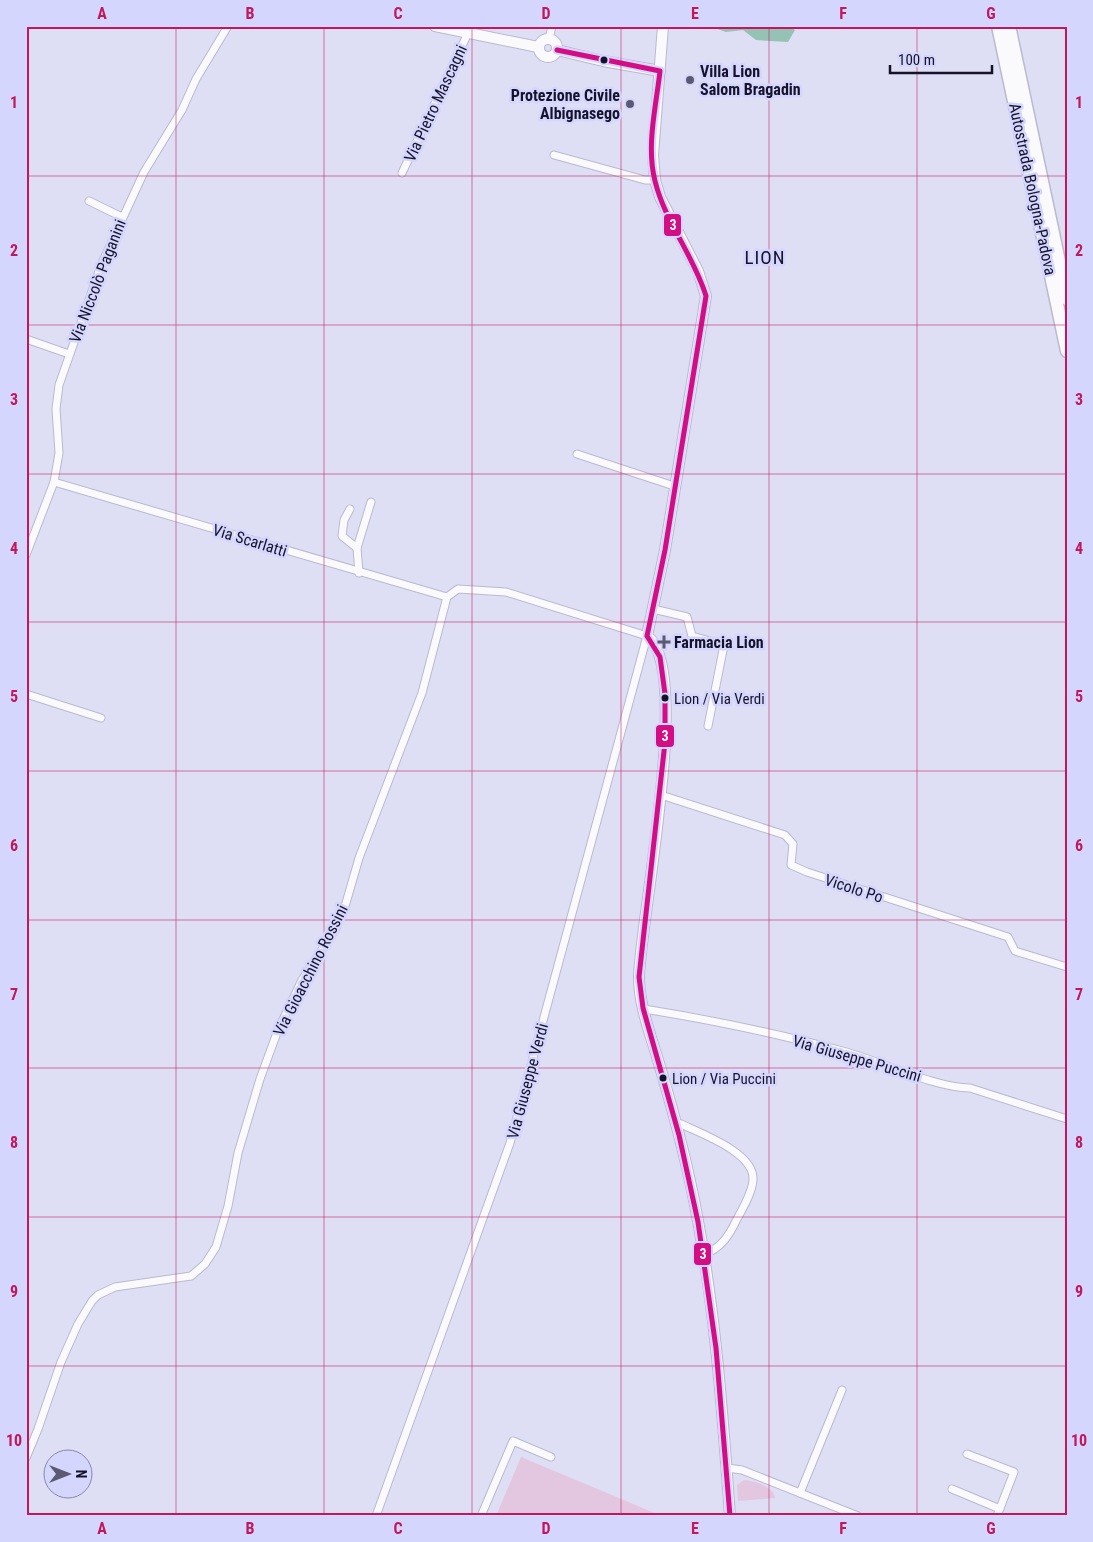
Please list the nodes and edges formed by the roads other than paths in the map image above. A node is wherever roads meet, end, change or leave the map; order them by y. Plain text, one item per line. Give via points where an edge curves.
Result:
1 (228, 26) edge
2 (435, 26) edge
3 (552, 26) edge
4 (662, 26) edge
5 (998, 26) edge
6 (1009, 26) edge
7 (468, 33) junction
8 (549, 39) junction
9 (538, 47) junction
10 (557, 50) junction
11 (660, 71) junction
12 (554, 155) dead end
13 (402, 173) dead end
14 (654, 180) junction
15 (89, 202) dead end
16 (122, 217) junction
17 (1067, 299) edge
18 (26, 339) edge
19 (1067, 351) edge
20 (69, 354) junction
21 (577, 454) dead end
22 (54, 482) junction
23 (674, 486) junction
24 (372, 502) dead end
25 (350, 509) dead end
26 (357, 548) junction
27 (26, 555) edge
28 (359, 572) junction
29 (447, 597) junction
30 (653, 609) junction
31 (648, 636) junction
32 (26, 694) edge
33 (101, 718) dead end
34 (708, 726) dead end
35 (661, 795) junction
36 (1067, 967) edge
37 (644, 1009) junction
38 (1067, 1119) edge
39 (676, 1123) junction
40 (704, 1254) junction
41 (842, 1390) dead end
42 (967, 1454) dead end
43 (551, 1456) dead end
44 (26, 1458) edge
45 (727, 1468) junction
46 (952, 1489) dead end
47 (800, 1493) junction
48 (998, 1512) edge
49 (376, 1516) edge
50 (481, 1516) edge
51 (730, 1516) edge
52 (858, 1516) edge

1 - 16 street, Via Niccolò Paganini via 144,172
2 - 7 street, Via Pietro Mascagni
3 - 8 street
4 - 11 street
5 - 19 highway, Autostrada Bologna-Padova
6 - 17 highway, Autostrada Bologna-Padova
7 - 9 street, Via Pietro Mascagni
7 - 13 street, Via Pietro Mascagni
8 - 9 street
8 - 10 street via 554,41
9 - 10 street via 541,55 546,57
10 - 11 street
11 - 14 street
12 - 14 street
14 - 23 street via 698,271 706,296
15 - 16 street
16 - 20 street, Via Niccolò Paganini
18 - 20 street
20 - 22 street, Via Niccolò Paganini via 57,396 59,440
21 - 23 street
22 - 27 street, Via Niccolò Paganini
22 - 28 street, Via Scarlatti
23 - 30 street
24 - 26 street
25 - 26 street via 344,520 342,536
26 - 28 street
28 - 29 street, Via Scarlatti
29 - 31 street via 458,590 506,592
29 - 44 street, Via Gioacchino Rossini via 422,693 359,858 346,903 336,928 302,980 278,1030 260,1080 238,1152 216,1247 205,1264 191,1276 115,1287 92,1301 60,1362
30 - 31 street
30 - 34 street via 687,617 692,636 724,645
31 - 35 street via 658,651 665,694
31 - 49 street, Via Giuseppe Verdi via 510,1144
32 - 33 street
35 - 36 street, Vicolo Po via 785,835 793,844 791,865 807,872 1008,938 1016,951
35 - 37 street via 640,955
37 - 38 street, Via Giuseppe Puccini via 811,1043
37 - 39 street
39 - 40 street
39 - 40 street via 737,1153 749,1164 752,1174 750,1191 731,1233 717,1249
40 - 45 street
41 - 47 street
42 - 48 street via 1014,1472
43 - 50 street via 513,1441
45 - 47 street via 742,1470
45 - 51 street
46 - 48 street
47 - 52 street

